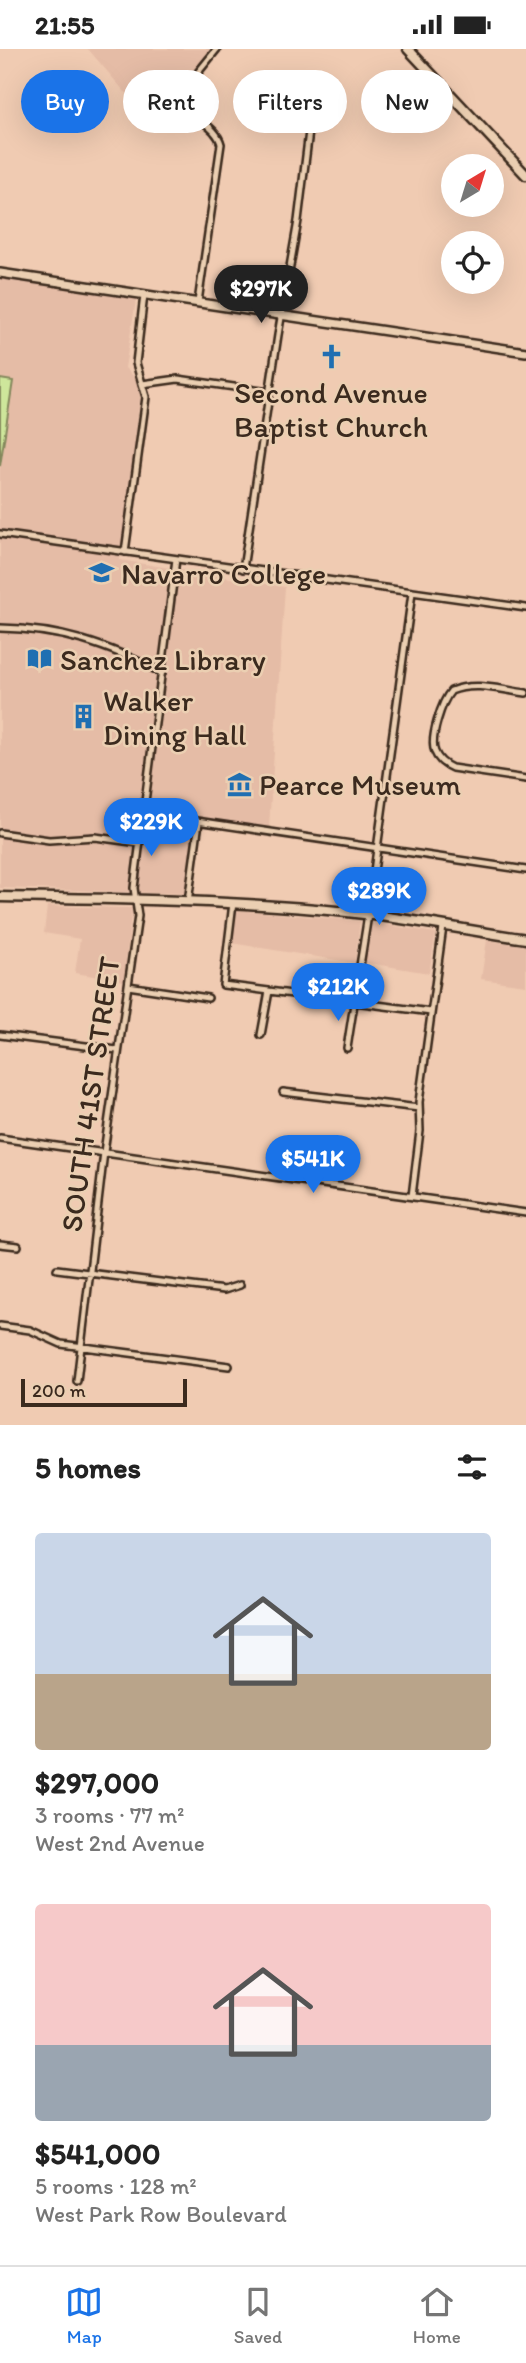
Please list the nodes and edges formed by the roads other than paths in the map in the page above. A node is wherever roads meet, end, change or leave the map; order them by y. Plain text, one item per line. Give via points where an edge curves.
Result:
1 (217, 49) edge
2 (408, 49) edge
3 (309, 133) edge
4 (526, 175) edge
5 (0, 274) edge
6 (144, 295) junction
7 (198, 302) junction
8 (281, 314) junction
9 (526, 352) edge
10 (142, 384) junction
11 (269, 392) junction
12 (0, 534) edge
13 (125, 552) junction
14 (176, 559) junction
15 (243, 569) junction
16 (412, 593) junction
17 (526, 608) edge
18 (0, 628) edge
19 (162, 673) junction
20 (526, 693) edge
21 (526, 779) edge
22 (143, 813) junction
23 (199, 823) junction
24 (0, 833) edge
25 (139, 843) junction
26 (377, 847) junction
27 (526, 870) edge
28 (0, 897) edge
29 (135, 901) junction
30 (188, 902) junction
31 (233, 903) junction
32 (368, 915) junction
33 (443, 927) junction
34 (526, 939) edge
35 (128, 986) junction
36 (269, 991) junction
37 (208, 998) dead end
38 (354, 1002) junction
39 (431, 1012) junction
40 (0, 1035) edge
41 (261, 1035) dead end
42 (347, 1048) dead end
43 (117, 1050) junction
44 (283, 1091) dead end
45 (419, 1108) junction
46 (0, 1139) edge
47 (104, 1152) junction
48 (412, 1196) junction
49 (526, 1213) edge
50 (0, 1244) edge
51 (18, 1246) dead end
52 (57, 1269) dead end
53 (89, 1273) junction
54 (240, 1286) dead end
55 (0, 1326) edge
56 (81, 1347) junction
57 (229, 1366) dead end
58 (77, 1381) dead end

1 - 7 street via 183,96 221,144
2 - 4 main road
3 - 8 street
5 - 6 street
6 - 7 street
6 - 10 street via 136,363
7 - 8 street
8 - 9 street
8 - 11 street
10 - 11 street via 178,379
10 - 13 street via 146,397
11 - 15 street
12 - 13 street
13 - 14 street
14 - 15 street
14 - 19 street, SOUTH 41ST STREET
15 - 16 street
16 - 17 street
16 - 26 street
18 - 19 street via 74,636
19 - 22 street, SOUTH 41ST STREET
20 - 21 street via 479,686 451,691 441,710 434,746 442,762 452,768
22 - 23 street
22 - 25 street, SOUTH 41ST STREET
23 - 26 street
23 - 30 street
24 - 25 street via 59,841 95,837
25 - 29 street, SOUTH 41ST STREET
26 - 27 street
26 - 32 street
28 - 29 main road
29 - 30 main road
29 - 35 street, SOUTH 41ST STREET via 138,916
30 - 31 main road
31 - 32 main road
31 - 36 street via 223,985
32 - 33 main road
32 - 38 street
33 - 34 main road
33 - 39 street
35 - 37 street
35 - 43 street, SOUTH 41ST STREET
36 - 38 street
36 - 41 street
38 - 39 street
38 - 42 street
39 - 45 street
40 - 43 street
43 - 47 street, SOUTH 41ST STREET
44 - 45 street
45 - 48 street
46 - 47 street
47 - 48 street
47 - 53 street, SOUTH 41ST STREET
48 - 49 street
50 - 51 street
52 - 53 street
53 - 54 street via 224,1290
53 - 56 street, SOUTH 41ST STREET
55 - 56 street via 30,1330
56 - 57 street
56 - 58 street, SOUTH 41ST STREET

